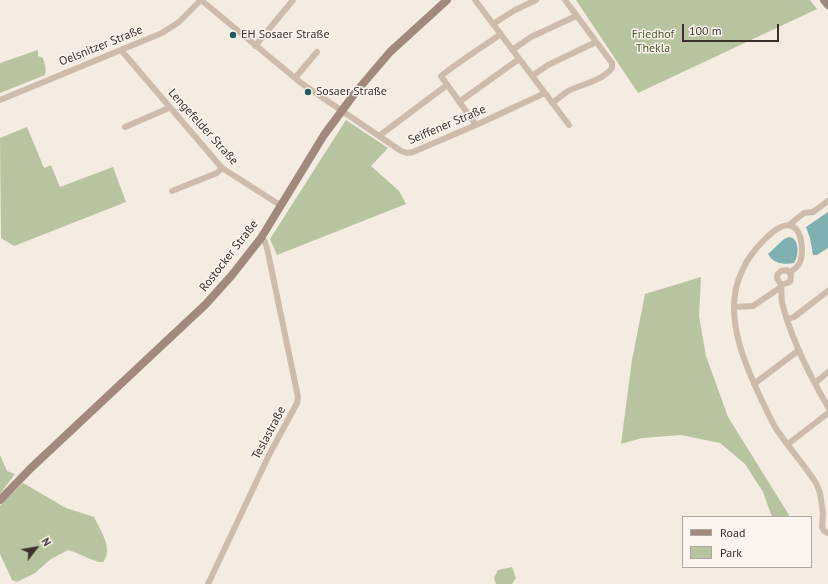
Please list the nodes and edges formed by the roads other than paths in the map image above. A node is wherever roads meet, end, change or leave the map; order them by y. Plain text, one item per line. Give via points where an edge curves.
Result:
1 (201, 0) edge
2 (293, 0) edge
3 (446, 0) edge
4 (475, 0) edge
5 (536, 0) edge
6 (565, 0) edge
7 (576, 16) junction
8 (493, 24) junction
9 (501, 34) junction
10 (596, 42) junction
11 (255, 46) junction
12 (121, 50) junction
13 (512, 50) junction
14 (317, 52) dead end
15 (520, 59) junction
16 (532, 76) junction
17 (295, 78) junction
18 (447, 85) junction
19 (545, 93) junction
20 (0, 100) edge
21 (459, 102) junction
22 (552, 103) junction
23 (169, 108) junction
24 (341, 111) junction
25 (476, 125) junction
26 (569, 125) dead end
27 (125, 127) dead end
28 (379, 136) junction
29 (222, 168) junction
30 (172, 191) dead end
31 (828, 201) edge
32 (280, 205) junction
33 (789, 225) junction
34 (261, 238) junction
35 (790, 272) junction
36 (781, 285) junction
37 (828, 291) edge
38 (734, 307) junction
39 (788, 320) junction
40 (799, 350) junction
41 (828, 372) edge
42 (815, 383) junction
43 (754, 384) junction
44 (828, 407) edge
45 (828, 413) edge
46 (788, 444) junction
47 (828, 497) edge
48 (0, 500) edge
49 (821, 502) junction
50 (826, 515) edge
51 (828, 533) edge
52 (208, 584) edge

1 - 11 street
1 - 12 street, Oelsnitzer Straße via 172,27
2 - 11 street
3 - 24 main road, Rostocker Straße via 390,52
4 - 8 street
5 - 8 street
6 - 7 street
7 - 10 street
7 - 13 street via 531,37
8 - 9 street
9 - 13 street
9 - 18 street via 441,76
10 - 16 street via 548,65
10 - 22 street via 612,64 612,70 567,92
11 - 17 street
12 - 20 street, Oelsnitzer Straße
12 - 23 street, Lengefelder Straße
13 - 15 street
14 - 17 street
15 - 16 street
15 - 21 street
16 - 19 street
17 - 24 street
18 - 21 street
18 - 28 street
19 - 22 street
19 - 25 street, Seiffener Straße
21 - 25 street
22 - 26 street
23 - 27 street
23 - 29 street, Lengefelder Straße
24 - 28 street, Seiffener Straße
24 - 32 main road, Rostocker Straße
25 - 28 street, Seiffener Straße via 407,153
29 - 30 street via 217,173
29 - 32 street, Lengefelder Straße
31 - 33 street via 813,212 804,213
32 - 34 main road, Rostocker Straße
33 - 35 street via 797,230 802,247 799,264
33 - 38 street via 782,226 774,232 751,255 738,283
34 - 48 main road, Rostocker Straße via 206,304
34 - 52 street, Teslastraße via 268,248 298,397
35 - 36 street via 790,282
35 - 36 street via 784,270 778,273 777,279
36 - 38 street via 753,306
36 - 39 street via 782,301
37 - 39 street
38 - 43 street via 740,344
39 - 40 street
40 - 42 street
40 - 43 street
41 - 42 street
42 - 44 street
43 - 46 street via 775,426
45 - 46 street
46 - 49 street via 816,484
47 - 49 street
49 - 50 street
50 - 51 street via 822,527

